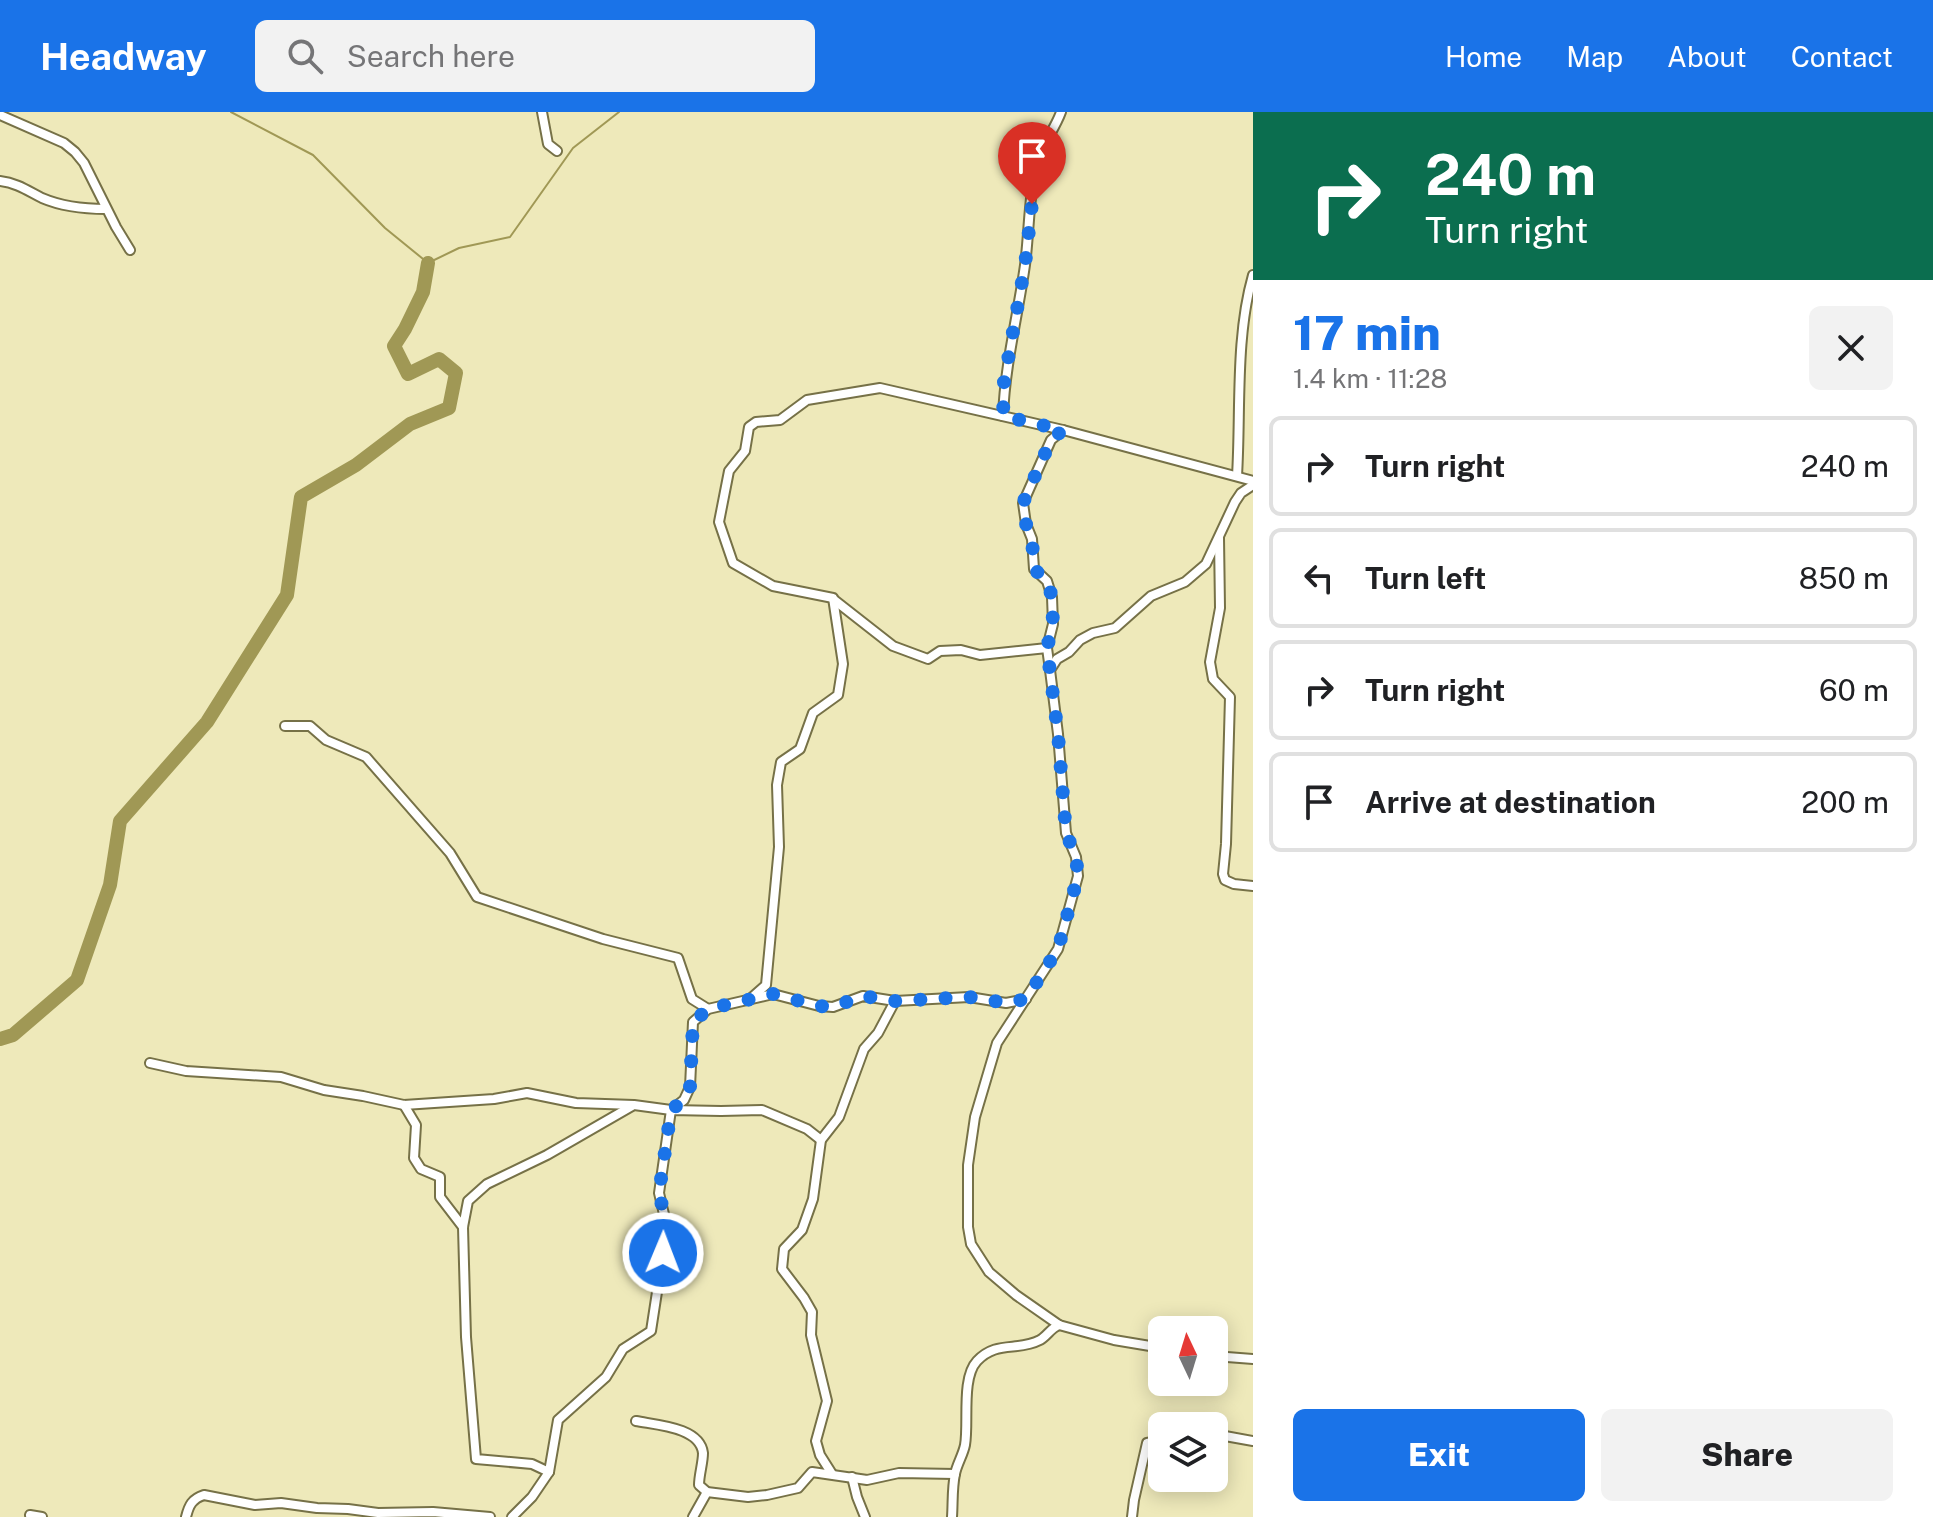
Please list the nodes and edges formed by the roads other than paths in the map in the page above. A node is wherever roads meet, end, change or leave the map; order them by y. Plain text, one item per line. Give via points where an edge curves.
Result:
1 (542, 112) edge
2 (1061, 112) edge
3 (0, 115) edge
4 (557, 151) dead end
5 (0, 181) edge
6 (106, 209) junction
7 (130, 250) dead end
8 (1253, 275) edge
9 (1003, 416) junction
10 (1063, 430) junction
11 (1237, 476) junction
12 (1253, 483) edge
13 (1219, 537) junction
14 (833, 598) junction
15 (1047, 648) junction
16 (1050, 670) junction
17 (285, 726) dead end
18 (1253, 886) edge
19 (1026, 999) junction
20 (749, 1000) junction
21 (895, 1001) junction
22 (708, 1009) junction
23 (150, 1063) dead end
24 (404, 1105) junction
25 (634, 1105) junction
26 (671, 1110) junction
27 (821, 1140) junction
28 (463, 1227) junction
29 (1059, 1325) junction
30 (1148, 1346) edge
31 (1228, 1357) edge
32 (1253, 1359) edge
33 (636, 1421) dead end
34 (1228, 1437) edge
35 (1253, 1441) edge
36 (1148, 1443) edge
37 (549, 1472) junction
38 (832, 1474) junction
39 (955, 1474) junction
40 (852, 1477) junction
41 (707, 1492) junction
42 (30, 1515) edge
43 (42, 1517) edge
44 (186, 1517) edge
45 (490, 1517) edge
46 (512, 1517) edge
47 (693, 1517) edge
48 (865, 1517) edge
49 (952, 1517) edge
50 (1132, 1517) edge

1 - 4 street via 548,144
2 - 9 street via 1042,148 1032,185
3 - 6 street via 75,152
5 - 6 street via 70,207
6 - 7 street
8 - 11 street via 1241,357
9 - 10 street
9 - 14 street via 880,388 807,400 780,420 749,427 745,451 729,471 719,522 733,563 773,586
10 - 11 street
10 - 15 street via 1051,440 1023,503 1034,569 1047,581 1052,597
11 - 12 street
12 - 13 street via 1235,502
13 - 16 street via 1206,564 1185,582 1151,596 1115,628 1080,640
13 - 18 street via 1220,608 1210,662 1213,679 1230,697 1223,874 1234,884
14 - 15 street via 893,646 928,659 940,651 980,655
14 - 20 street via 843,664 838,695 813,713 800,749 781,762 766,985
15 - 16 street
16 - 19 street via 1066,833 1078,876 1058,949
17 - 22 street via 310,726 326,740 366,757 450,853 477,897 678,958 692,999
19 - 21 street
19 - 29 street via 997,1043 975,1117 968,1227 971,1244 989,1272
20 - 21 street via 773,994 833,1007 863,996
20 - 22 street
21 - 27 street via 864,1049 839,1117
22 - 26 street via 693,1022 690,1087
23 - 24 street via 186,1071 281,1077
24 - 25 street via 527,1093 576,1103
24 - 28 street via 416,1125 414,1158 421,1169 440,1177 440,1197
25 - 26 street
25 - 28 street via 487,1184 468,1201
26 - 27 street via 762,1110
26 - 37 street via 659,1193 667,1227 651,1331 623,1349 606,1377 558,1420
27 - 38 street via 813,1199 802,1230 784,1249 782,1269 812,1312 811,1335 827,1401 816,1441
28 - 37 street via 476,1459 532,1464
29 - 30 street
29 - 39 street via 1040,1339 992,1349 975,1363 965,1443
31 - 32 street
33 - 41 street via 690,1433 699,1442 699,1485
34 - 35 street
36 - 50 street
37 - 46 street
38 - 40 street
38 - 41 street via 812,1472 798,1488 767,1495
39 - 40 street
39 - 49 street
40 - 48 street
41 - 47 street
42 - 43 street
44 - 45 street via 190,1504 204,1495 255,1505

